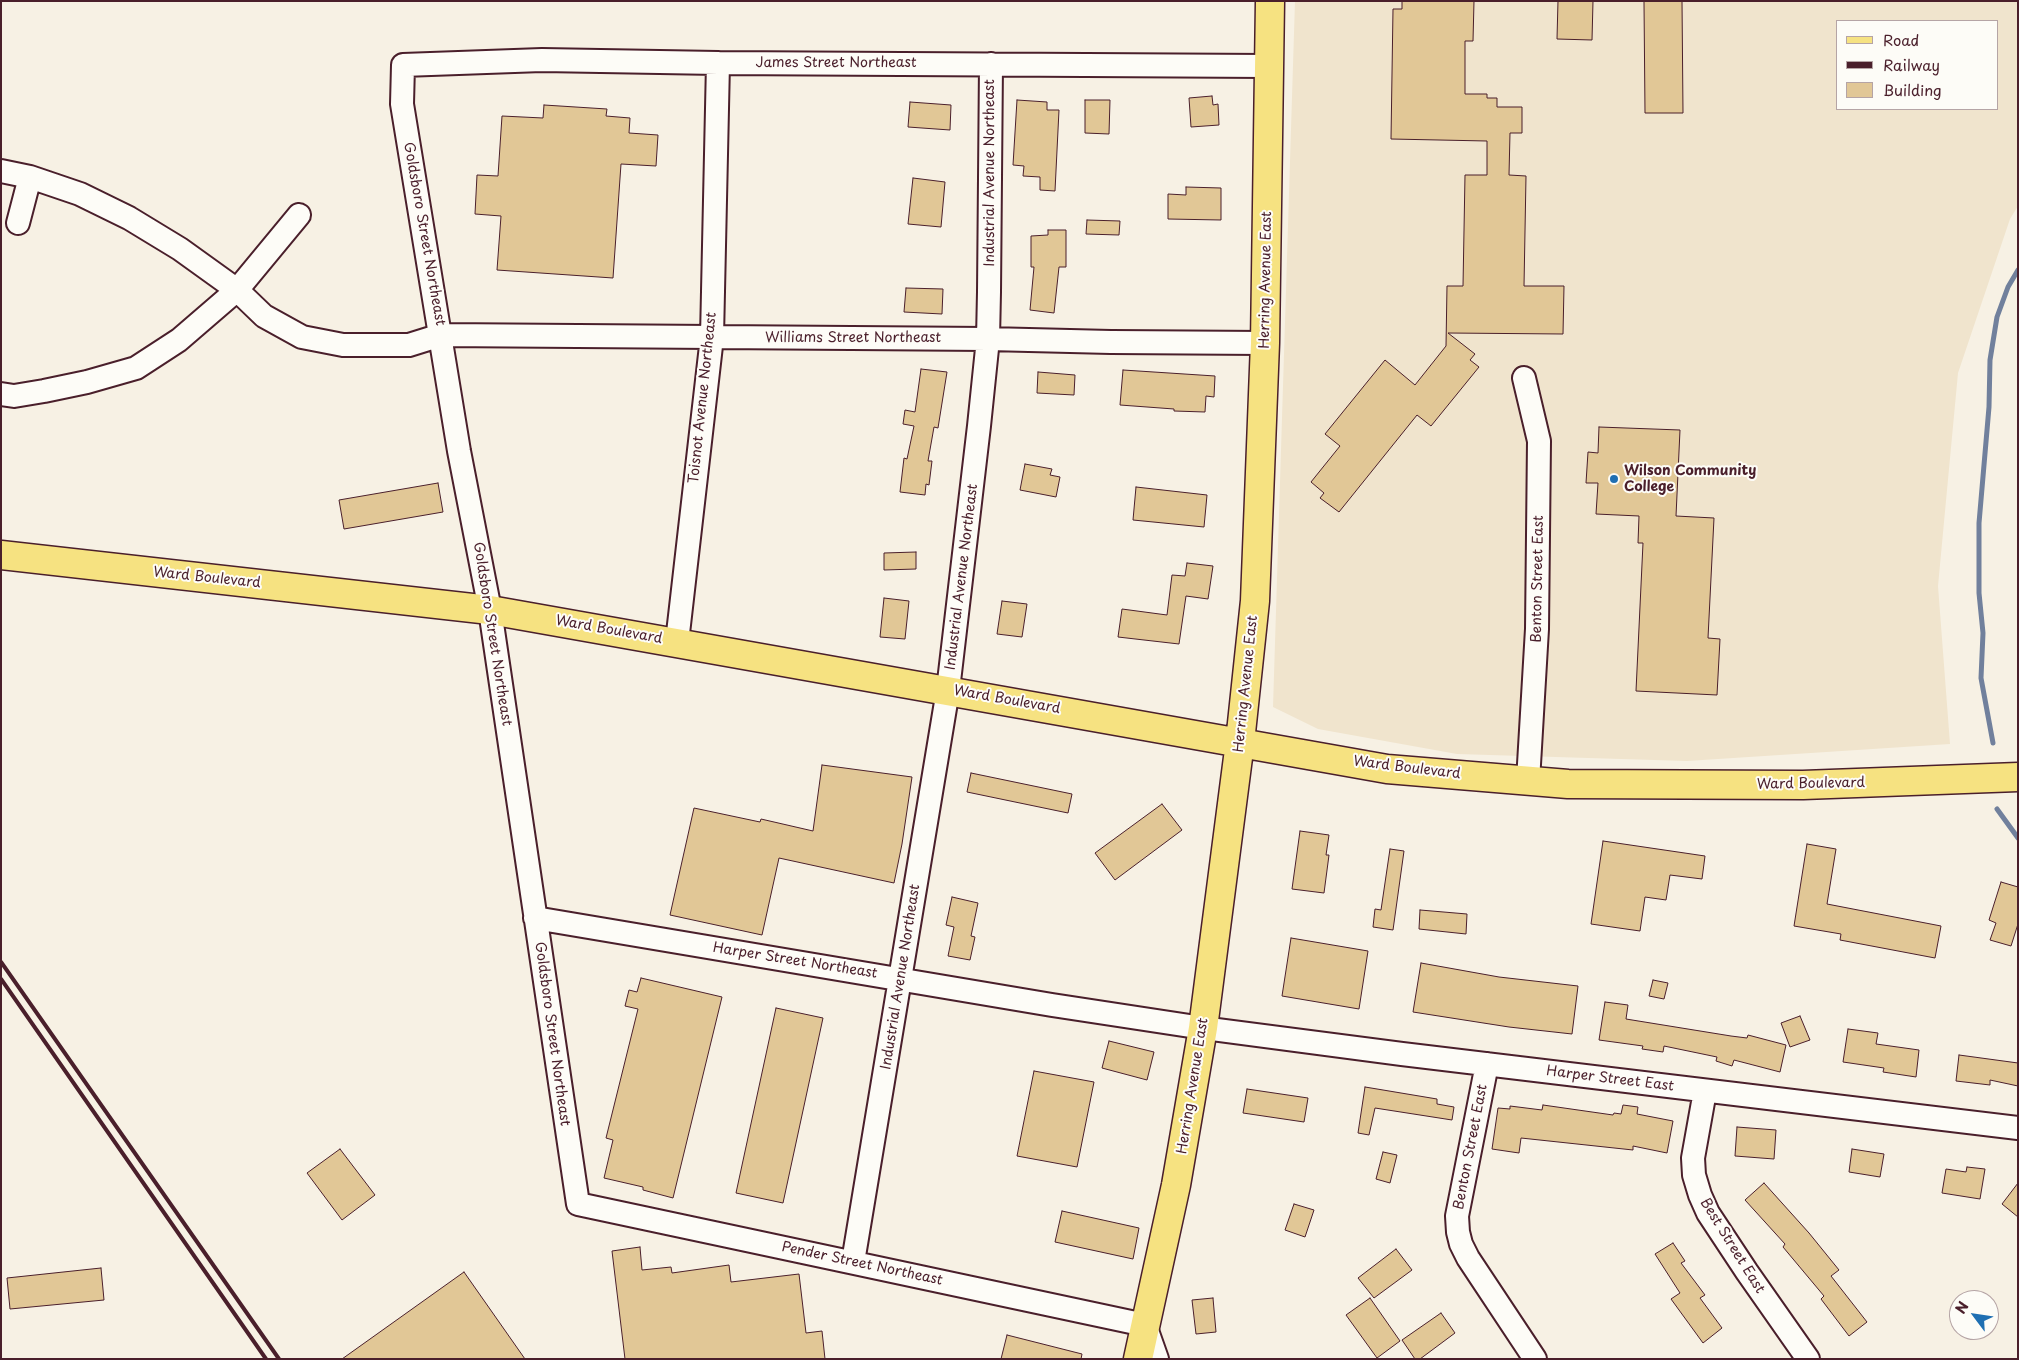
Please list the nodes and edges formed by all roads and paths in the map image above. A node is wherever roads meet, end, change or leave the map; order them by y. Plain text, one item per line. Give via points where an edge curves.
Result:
1 (1270, 1) edge
2 (718, 63) junction
3 (991, 64) junction
4 (403, 65) joint
5 (1269, 66) junction
6 (1, 171) edge
7 (30, 177) junction
8 (299, 216) dead end
9 (18, 223) dead end
10 (236, 290) junction
11 (441, 335) junction
12 (712, 336) junction
13 (988, 339) junction
14 (1265, 343) junction
15 (1524, 378) dead end
16 (1, 394) edge
17 (1, 555) edge
18 (490, 610) junction
19 (677, 642) junction
20 (948, 690) junction
21 (1240, 742) junction
22 (2018, 777) edge
23 (1528, 781) junction
24 (535, 918) junction
25 (901, 978) junction
26 (1203, 1028) junction
27 (1487, 1064) junction
28 (1705, 1091) junction
29 (2018, 1128) edge
30 (578, 1204) joint
31 (853, 1262) junction
32 (1145, 1325) junction
33 (1138, 1359) edge
34 (1157, 1359) edge
35 (1535, 1359) edge
36 (1808, 1359) edge

1 - 5 main road, Herring Avenue East
2 - 3 street, James Street Northeast
2 - 4 street, James Street Northeast via 542,60
2 - 12 street, Toisnot Avenue Northeast
3 - 5 street, James Street Northeast
3 - 13 street, Industrial Avenue Northeast
4 - 11 street, Goldsboro Street Northeast via 402,104
5 - 14 main road, Herring Avenue East
6 - 7 street, Williams Street Northeast
7 - 9 street
7 - 10 street, Williams Street Northeast via 80,194 129,218 180,249
8 - 10 street
10 - 11 street, Williams Street Northeast via 264,316 302,337 343,345 410,346
10 - 16 street via 179,340 136,368 44,391 14,396
11 - 12 street, Williams Street Northeast
11 - 18 street, Goldsboro Street Northeast via 459,451
12 - 13 street, Williams Street Northeast
12 - 19 street, Toisnot Avenue Northeast
13 - 14 street, Williams Street Northeast
13 - 20 street, Industrial Avenue Northeast
14 - 21 main road, Herring Avenue East via 1255,601
15 - 23 street, Benton Street East via 1539,441 1537,638
17 - 18 main road, Ward Boulevard
18 - 19 main road, Ward Boulevard
18 - 24 street, Goldsboro Street Northeast
19 - 20 main road, Ward Boulevard
20 - 21 main road, Ward Boulevard
20 - 25 street, Industrial Avenue Northeast
21 - 23 main road, Ward Boulevard via 1387,769
21 - 26 main road, Herring Avenue East
22 - 23 main road, Ward Boulevard via 1803,785
24 - 25 street, Harper Street Northeast
24 - 30 street, Goldsboro Street Northeast
25 - 26 street, Harper Street Northeast
25 - 31 street, Industrial Avenue Northeast
26 - 27 street, Harper Street East
26 - 32 main road, Herring Avenue East via 1176,1185
27 - 28 street, Harper Street East
27 - 35 street, Benton Street East via 1466,1163 1458,1232 1468,1258
28 - 29 street, Harper Street East
28 - 36 street, Best Street East via 1693,1158 1700,1195 1742,1265
30 - 31 street, Pender Street Northeast
31 - 32 street, Pender Street Northeast
32 - 33 main road, Herring Avenue East
32 - 34 street

